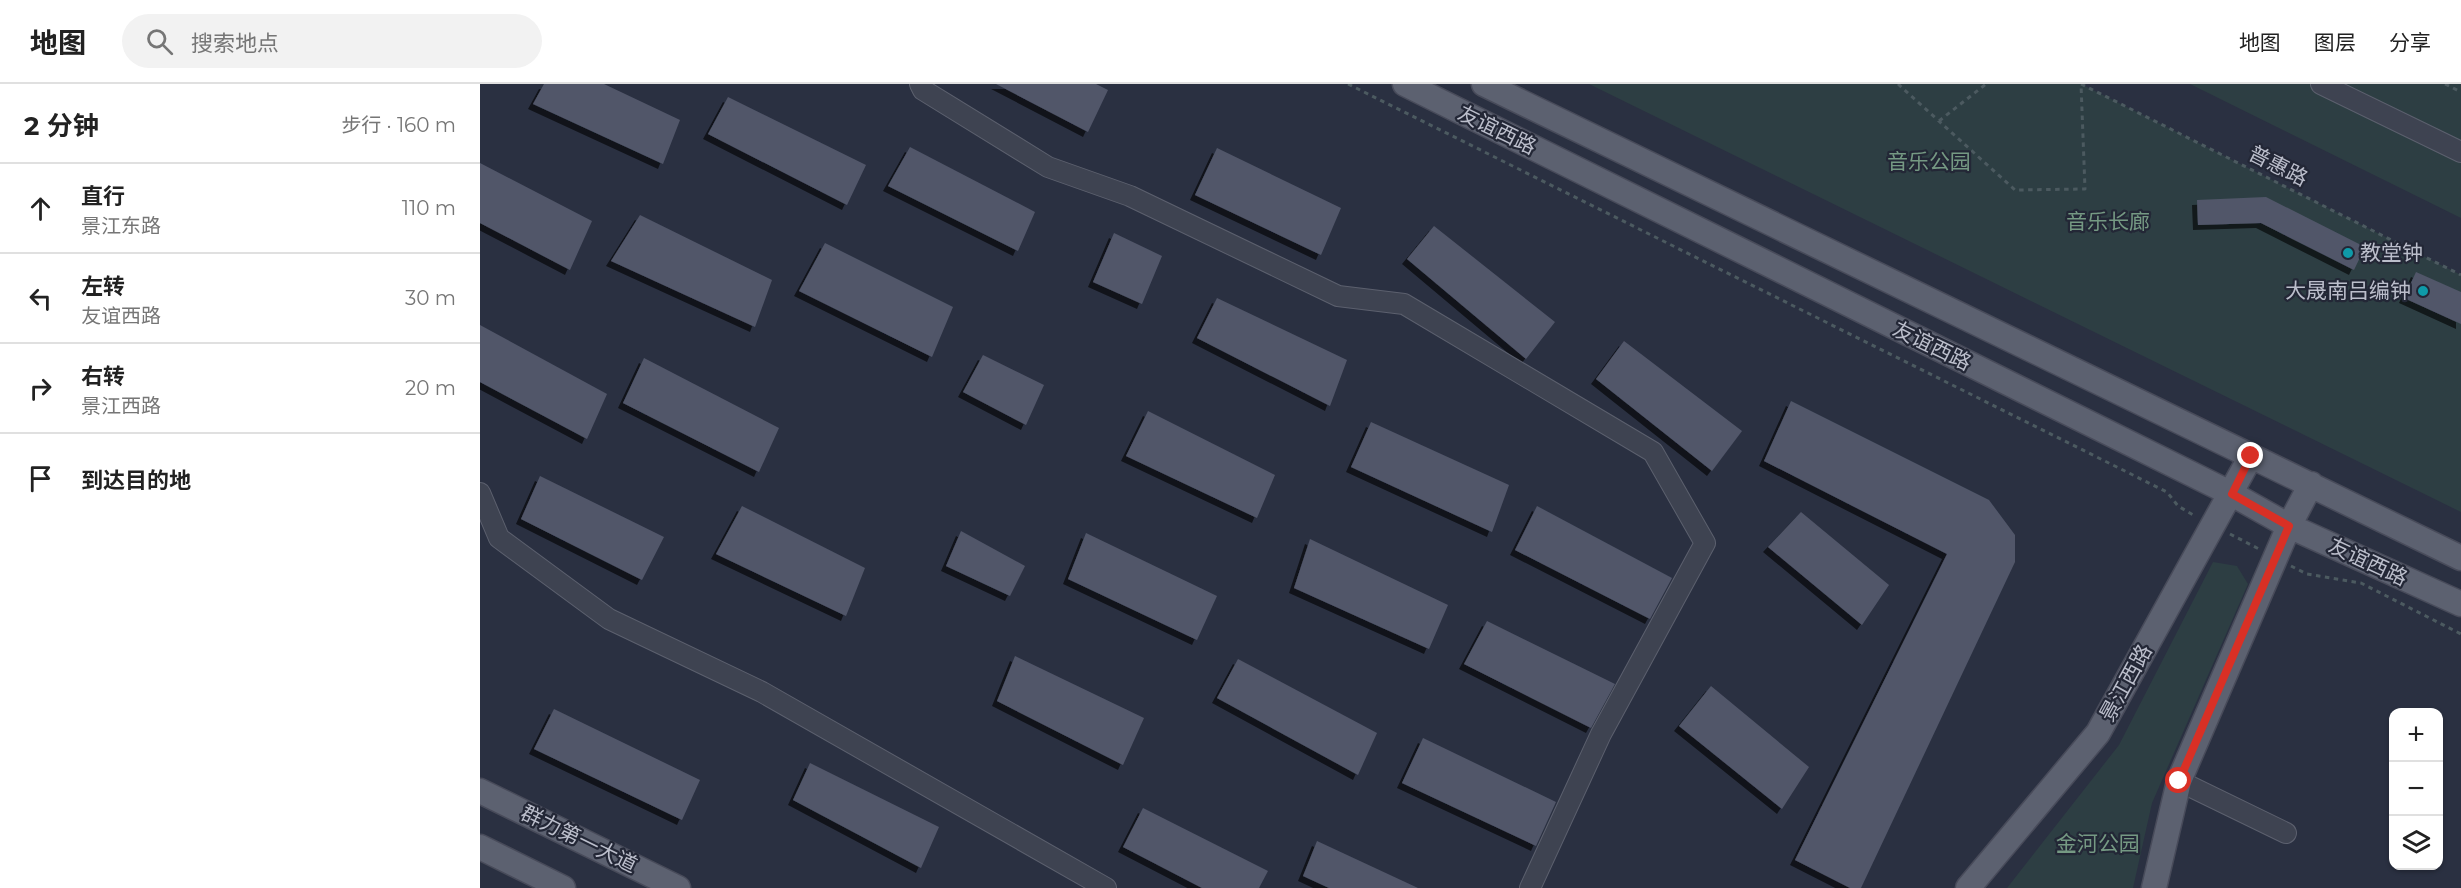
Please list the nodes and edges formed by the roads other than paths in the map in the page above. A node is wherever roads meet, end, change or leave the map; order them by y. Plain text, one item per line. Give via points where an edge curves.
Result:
1 (920, 84) edge
2 (1405, 84) edge
3 (2321, 84) edge
4 (1495, 86) edge
5 (2461, 152) edge
6 (2251, 456) junction
7 (2311, 484) junction
8 (480, 493) edge
9 (2232, 494) junction
10 (2289, 526) junction
11 (2461, 558) edge
12 (2461, 604) edge
13 (2179, 781) junction
14 (480, 791) edge
15 (2286, 833) dead end
16 (480, 848) edge
17 (563, 888) edge
18 (678, 888) edge
19 (1106, 888) edge
20 (1530, 888) edge
21 (1968, 888) edge
22 (2154, 888) edge

1 - 20 lane via 922,90 1048,166 1130,196 1338,296 1404,304 1653,452 1705,543 1601,734
2 - 9 main road, 友谊西路
3 - 5 lane
4 - 6 main road, 友谊西路
6 - 7 main road, 友谊西路
6 - 9 main road, 景江西路
7 - 10 main road
7 - 11 main road, 友谊西路
8 - 19 lane via 499,538 609,618 762,692
9 - 10 main road, 友谊西路
9 - 21 main road, 景江西路 via 2098,733
10 - 12 main road, 友谊西路
10 - 13 main road
13 - 15 lane
13 - 22 main road
14 - 18 main road, 群力第一大道
16 - 17 main road

